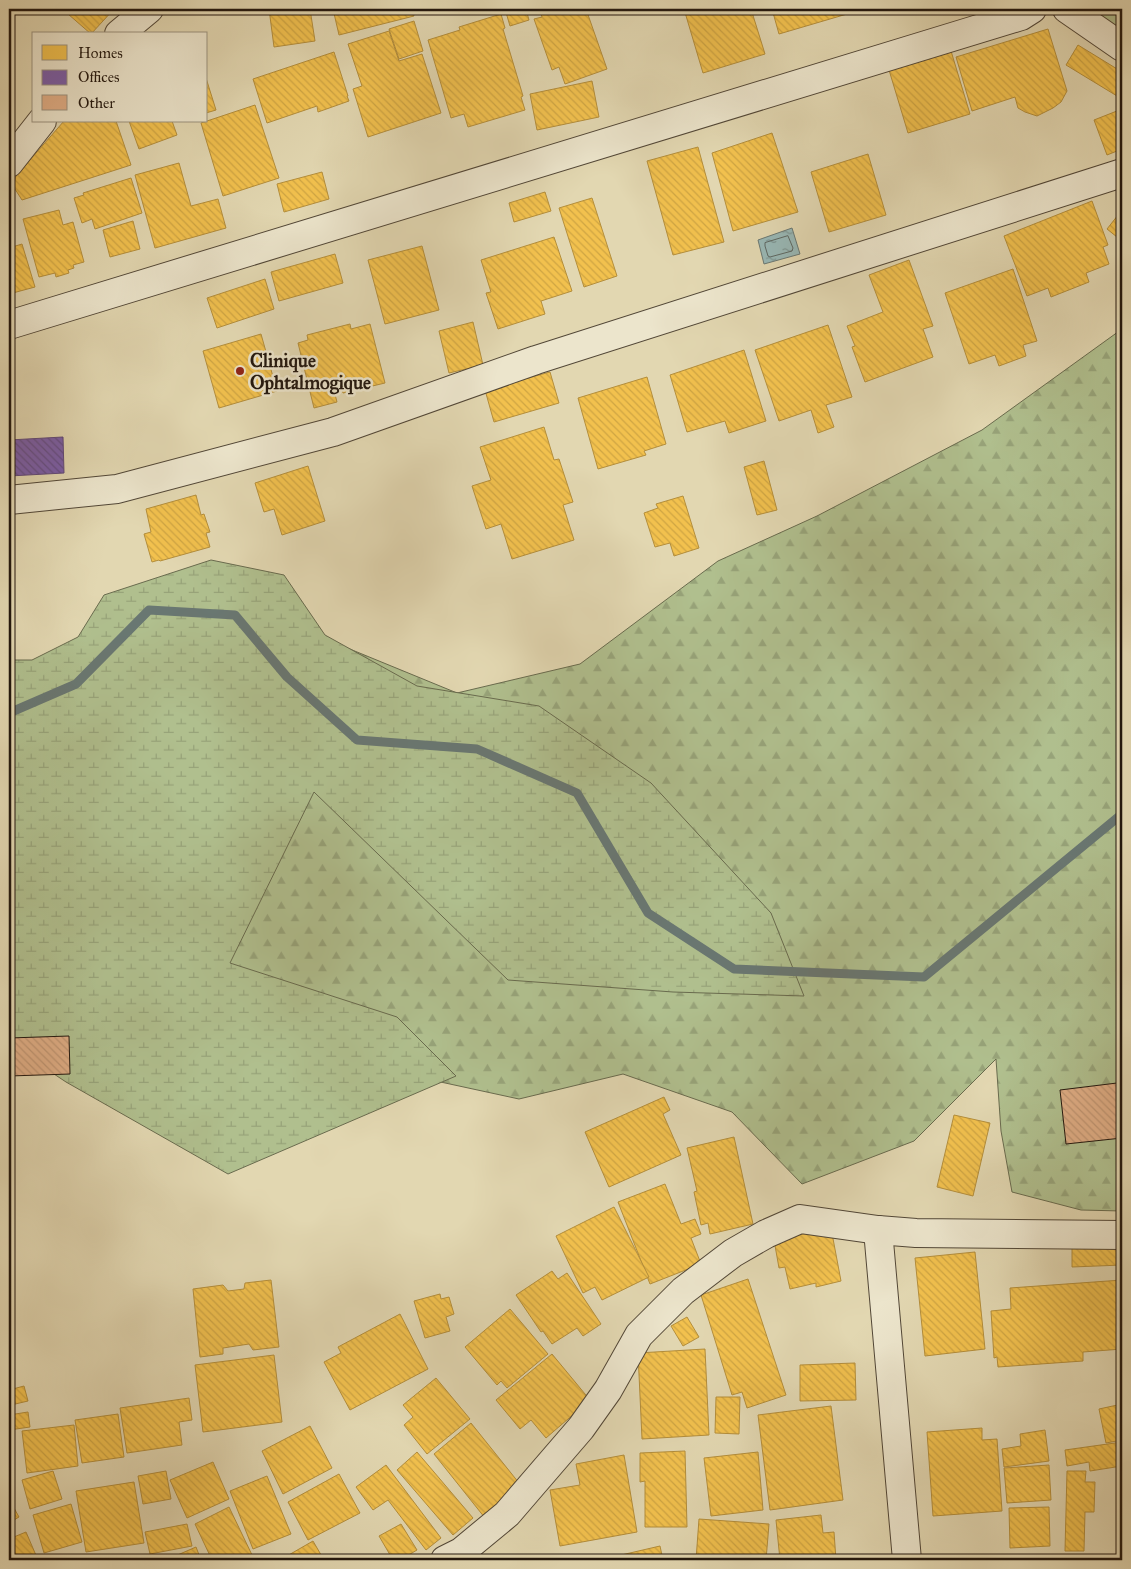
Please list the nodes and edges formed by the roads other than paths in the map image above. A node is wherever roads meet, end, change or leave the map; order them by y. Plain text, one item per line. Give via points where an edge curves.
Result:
1 (149, 9) edge
2 (1067, 9) edge
3 (1021, 11) edge
4 (121, 32) edge
5 (1122, 46) edge
6 (41, 122) edge
7 (9, 163) edge
8 (1122, 173) edge
9 (9, 325) edge
10 (9, 500) edge
11 (878, 1230) junction
12 (1122, 1235) edge
13 (445, 1560) edge
14 (907, 1560) edge

1 - 4 street
2 - 5 street
3 - 9 street
6 - 7 street
8 - 10 street via 545,357 333,432 117,489
11 - 12 street
11 - 13 street via 800,1219 733,1253 690,1286 639,1335 608,1390 581,1428 507,1514 461,1552
11 - 14 street

